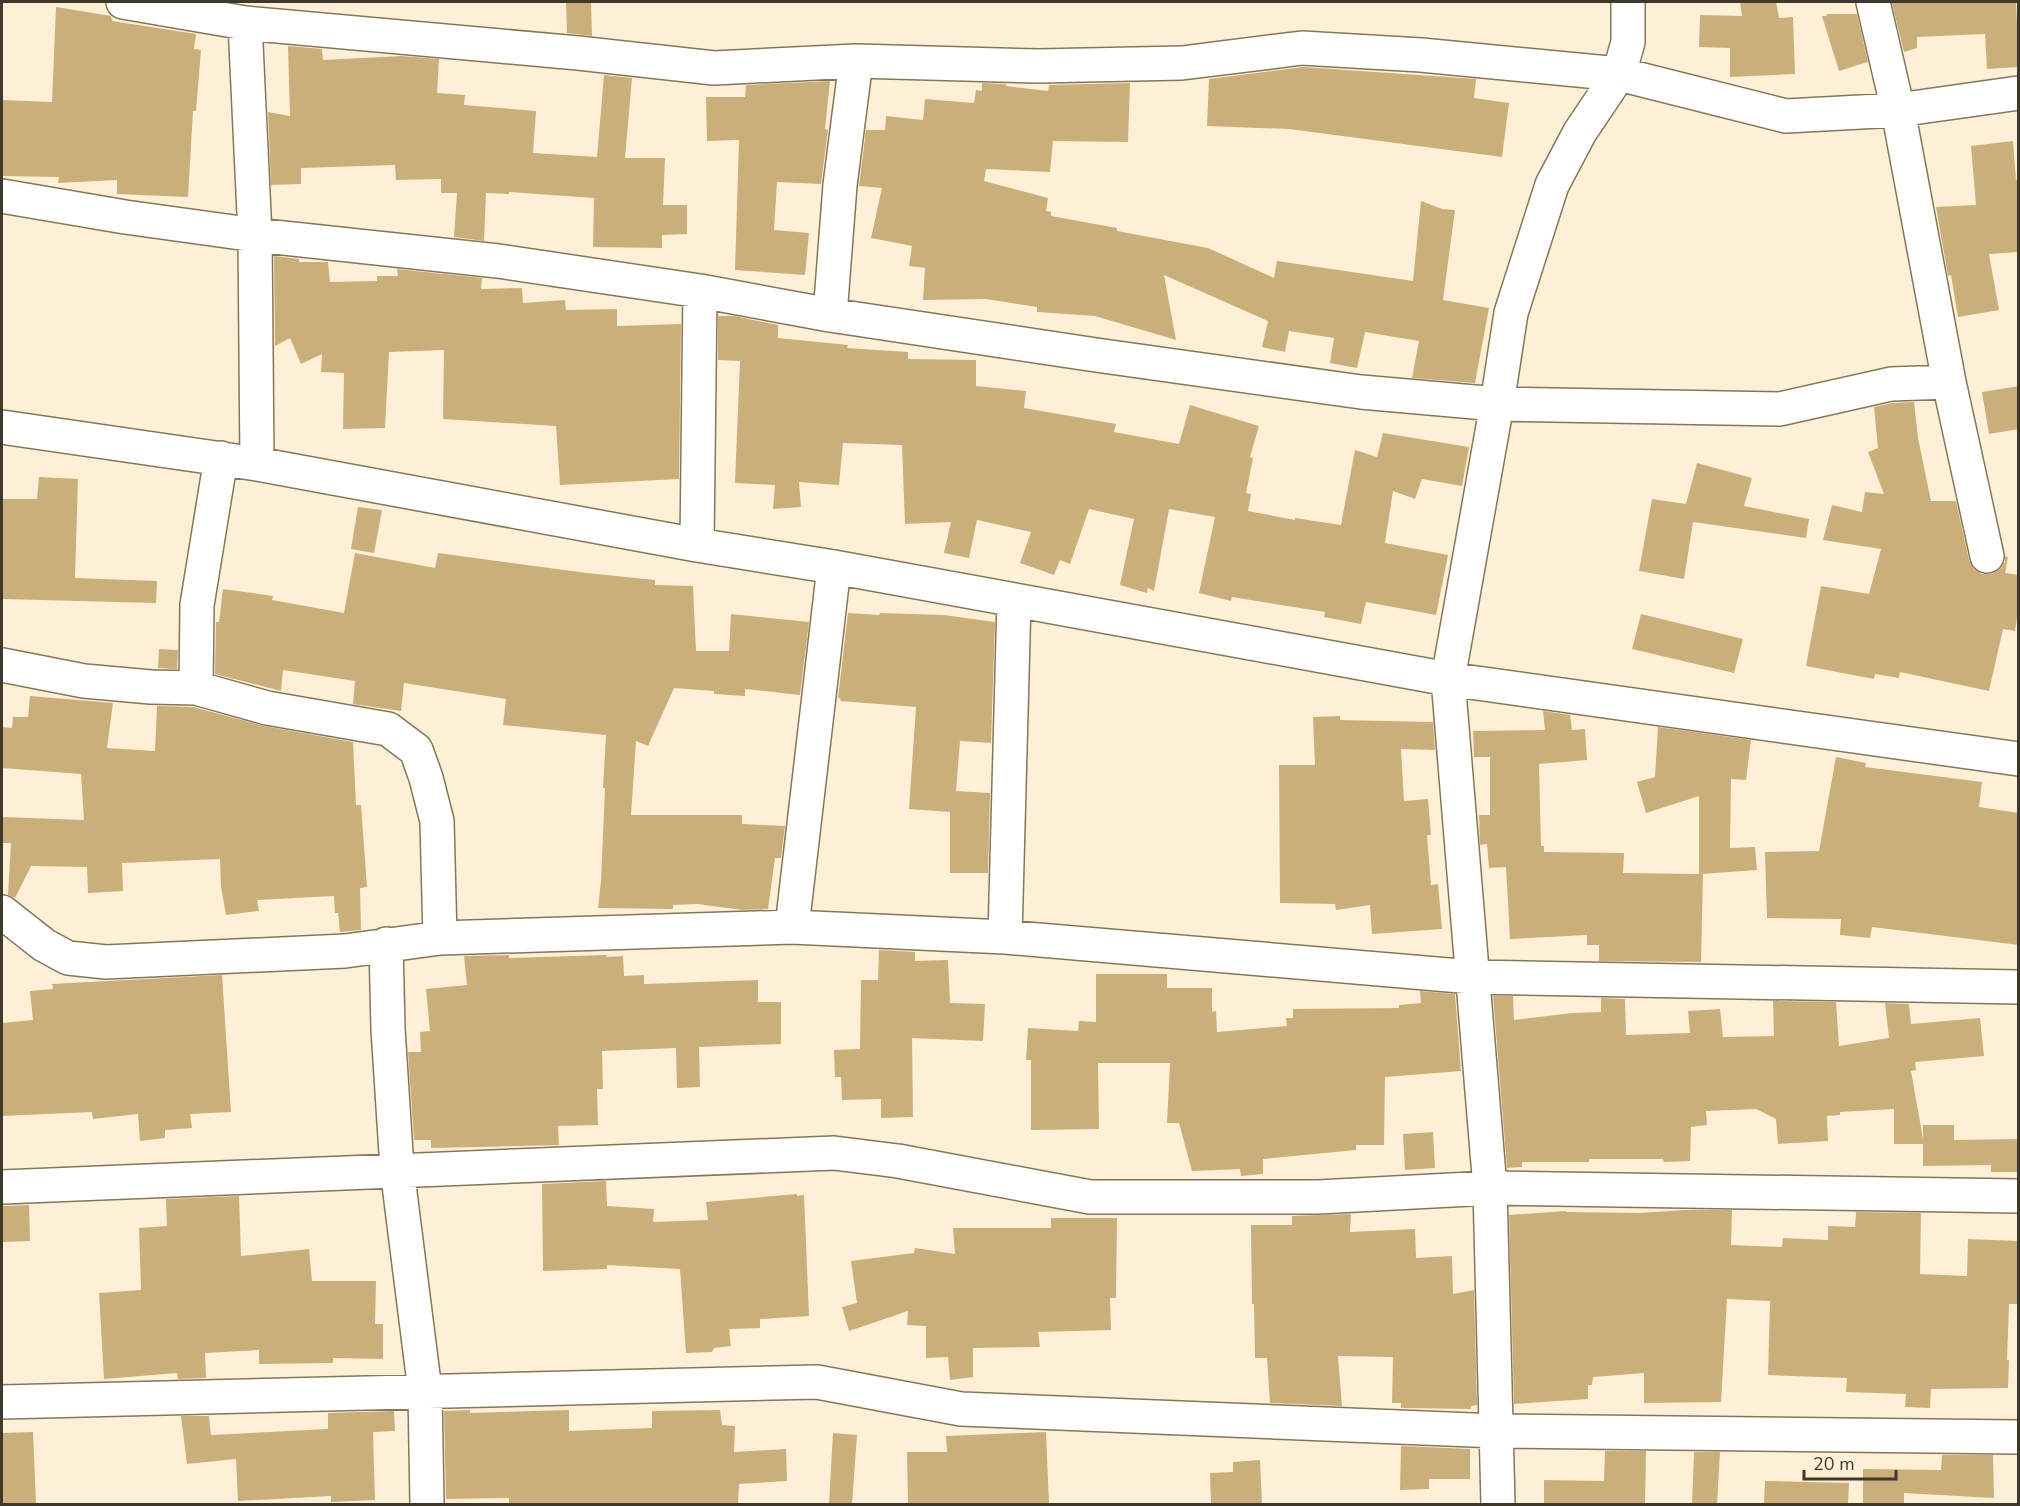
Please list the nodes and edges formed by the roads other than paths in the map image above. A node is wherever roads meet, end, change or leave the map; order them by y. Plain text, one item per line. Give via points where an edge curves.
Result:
1 (123, 2) edge
2 (1628, 2) edge
3 (1873, 2) edge
4 (244, 23) junction
5 (856, 62) junction
6 (1619, 74) junction
7 (2019, 93) edge
8 (1898, 110) junction
9 (2, 196) edge
10 (255, 235) junction
11 (700, 291) junction
12 (830, 315) junction
13 (1949, 382) junction
14 (1497, 404) junction
15 (2, 427) edge
16 (221, 458) junction
17 (257, 464) junction
18 (697, 545) junction
19 (1987, 556) dead end
20 (834, 567) junction
21 (1014, 600) junction
22 (2, 664) edge
23 (1448, 679) junction
24 (196, 688) junction
25 (2019, 759) edge
26 (2, 912) edge
27 (792, 927) junction
28 (1005, 937) junction
29 (440, 938) junction
30 (387, 944) junction
31 (1472, 977) junction
32 (2019, 987) edge
33 (397, 1169) junction
34 (2, 1187) edge
35 (1490, 1188) junction
36 (2019, 1196) edge
37 (425, 1391) junction
38 (2, 1402) edge
39 (1497, 1431) junction
40 (2019, 1437) edge
41 (427, 1504) edge
42 (1498, 1504) edge

1 - 4 street
2 - 6 street via 1628,42
3 - 8 street
4 - 5 street via 714,68
4 - 10 street
5 - 6 street via 1038,66 1182,63 1302,48
5 - 12 street via 840,185
6 - 8 street via 1786,116
6 - 14 street via 1580,132 1552,186 1510,313
7 - 8 street
8 - 13 street
9 - 10 street
10 - 11 street via 498,261
10 - 17 street
11 - 12 street
11 - 18 street
12 - 14 street via 1350,391
13 - 14 street via 1892,384 1780,409
13 - 19 street
14 - 23 street
15 - 16 street
16 - 17 street
16 - 24 street via 197,605
17 - 18 street
18 - 20 street
20 - 21 street
20 - 27 street
21 - 23 street
21 - 28 street
22 - 24 street via 84,681
23 - 25 street
23 - 31 street
24 - 29 street via 267,708 388,729 416,750 437,821
26 - 30 street via 44,945 68,958 106,962 345,951
27 - 28 street
27 - 29 street
28 - 31 street
29 - 30 street
30 - 33 street
31 - 32 street
31 - 35 street
33 - 34 street
33 - 35 street via 834,1153 1090,1197 1318,1197
33 - 37 street
35 - 36 street
35 - 39 street
37 - 38 street
37 - 39 street via 817,1382 961,1409
37 - 41 street
39 - 40 street
39 - 42 street

